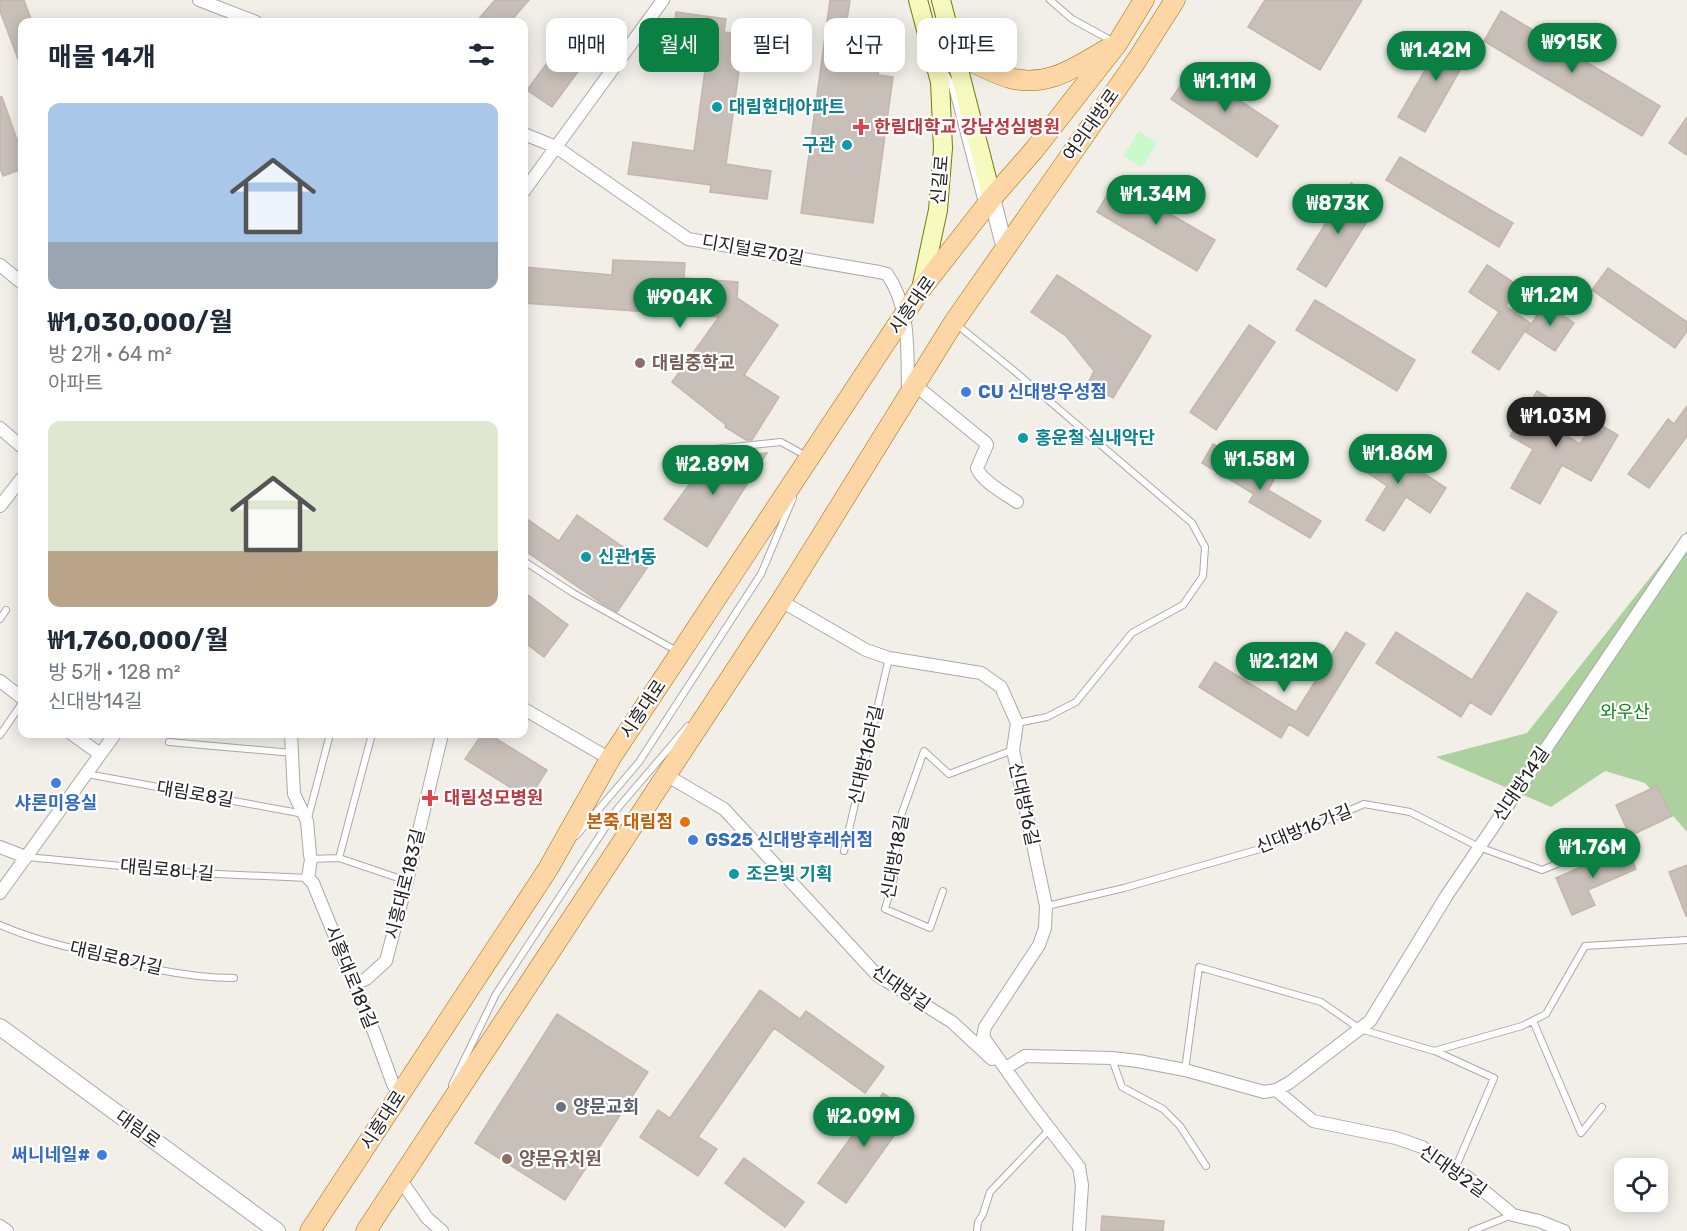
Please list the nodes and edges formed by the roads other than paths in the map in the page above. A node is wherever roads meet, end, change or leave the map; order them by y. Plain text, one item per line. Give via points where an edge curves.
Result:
1 (199, 0) edge
2 (663, 0) edge
3 (918, 0) edge
4 (941, 0) edge
5 (1050, 0) edge
6 (1144, 0) edge
7 (1175, 0) edge
8 (246, 18) edge
9 (923, 18) edge
10 (945, 18) edge
11 (1117, 44) junction
12 (938, 72) edge
13 (944, 72) edge
14 (958, 72) edge
15 (997, 72) edge
16 (528, 136) edge
17 (556, 147) junction
18 (528, 186) edge
19 (988, 203) junction
20 (1005, 249) junction
21 (0, 265) edge
22 (18, 280) edge
23 (921, 289) junction
24 (904, 316) junction
25 (954, 322) junction
26 (911, 391) junction
27 (0, 428) edge
28 (18, 444) edge
29 (714, 449) dead end
30 (810, 458) junction
31 (18, 483) edge
32 (1017, 502) dead end
33 (0, 506) edge
34 (1687, 540) edge
35 (528, 564) edge
36 (781, 601) junction
37 (6, 610) dead end
38 (0, 619) edge
39 (681, 652) junction
40 (889, 658) junction
41 (731, 676) junction
42 (0, 681) edge
43 (18, 695) edge
44 (18, 709) edge
45 (528, 711) edge
46 (1017, 723) junction
47 (0, 735) edge
48 (78, 738) edge
49 (112, 738) edge
50 (291, 738) edge
51 (329, 738) edge
52 (371, 738) edge
53 (441, 738) edge
54 (169, 742) dead end
55 (1012, 750) junction
56 (293, 753) junction
57 (100, 754) junction
58 (610, 759) junction
59 (86, 774) junction
60 (666, 775) junction
61 (306, 818) junction
62 (1622, 838) dead end
63 (0, 847) edge
64 (1479, 847) junction
65 (844, 851) dead end
66 (26, 857) junction
67 (339, 858) junction
68 (311, 859) junction
69 (548, 869) junction
70 (308, 878) junction
71 (407, 881) junction
72 (944, 891) dead end
73 (0, 893) edge
74 (1046, 906) junction
75 (0, 925) edge
76 (1687, 940) edge
77 (234, 978) dead end
78 (354, 984) junction
79 (1533, 1021) junction
80 (0, 1027) edge
81 (1360, 1029) junction
82 (1434, 1051) junction
83 (1112, 1058) junction
84 (1006, 1068) junction
85 (1185, 1070) junction
86 (1276, 1090) junction
87 (399, 1095) junction
88 (1602, 1107) dead end
89 (1050, 1130) junction
90 (423, 1144) junction
91 (1206, 1166) dead end
92 (1455, 1169) junction
93 (400, 1179) junction
94 (1513, 1215) junction
95 (0, 1226) edge
96 (1546, 1227) edge
97 (7, 1231) edge
98 (277, 1231) edge
99 (310, 1231) edge
100 (366, 1231) edge
101 (442, 1231) edge
102 (977, 1231) edge
103 (1079, 1231) edge
104 (1472, 1231) edge
105 (1564, 1231) edge

1 - 8 street
2 - 17 street
3 - 9 main road, 신길로
4 - 10 main road
5 - 11 lane via 1072,19
6 - 11 main road, 여의대방로
7 - 20 main road, 여의대방로
11 - 15 main road via 1046,79 1029,81
11 - 19 main road, 여의대방로
12 - 23 main road, 신길로 via 943,148 938,210
13 - 19 lane
14 - 19 main road
16 - 17 street, 디지털로70길
17 - 18 street
17 - 24 street, 디지털로70길 via 688,239 887,274 898,292
19 - 20 street
19 - 23 main road, 시흥대로
20 - 25 main road
21 - 22 street
23 - 24 main road, 시흥대로
24 - 26 street, 디지털로70길
24 - 30 main road, 시흥대로
25 - 26 main road
25 - 46 lane via 1191,523 1205,547 1203,576 1183,605 1132,633 1076,702 1047,717
26 - 32 street via 986,443 977,471
26 - 36 main road
27 - 28 street
29 - 30 lane via 781,442
30 - 39 main road, 시흥대로
30 - 69 lane via 761,574 639,762
31 - 33 street
34 - 64 street, 신대방14길
35 - 39 lane
36 - 40 street via 866,650
36 - 41 main road
37 - 38 lane
39 - 58 main road, 시흥대로
40 - 46 street via 981,673 1001,687
40 - 65 lane, 신대방16라길
41 - 60 main road
41 - 90 lane via 618,808 496,994
42 - 43 street
44 - 47 lane
45 - 58 street
46 - 55 street, 신대방16길
48 - 57 street
49 - 57 street
50 - 56 street
51 - 61 lane
52 - 67 lane
53 - 71 street, 시흥대로183길
54 - 56 lane
55 - 72 lane, 신대방18길 via 949,774 924,751 898,824 894,878 885,909 930,928
55 - 74 street, 신대방16길
56 - 61 street via 294,794
57 - 59 street
58 - 69 main road, 시흥대로
59 - 61 lane, 대림로8길
59 - 66 street
60 - 84 street, 신대방길 via 724,809 877,975 952,1022
60 - 90 main road
61 - 68 street
62 - 64 lane, 신대방16가길 via 1542,870
63 - 66 street
64 - 74 lane, 신대방16가길 via 1410,812 1364,804 1260,849
64 - 81 street, 신대방14길 via 1370,1021
66 - 70 lane, 대림로8나길 via 195,873
66 - 73 street
67 - 68 lane
67 - 71 lane
68 - 70 street
69 - 87 main road, 시흥대로
70 - 78 street, 시흥대로181길
71 - 78 street, 시흥대로183길 via 386,961
74 - 84 street, 신대방16길 via 1039,945 985,1027 983,1037
75 - 77 lane, 대림로8가길 via 140,966
76 - 79 lane via 1585,946 1546,1014
78 - 87 street, 시흥대로181길
79 - 82 lane
79 - 88 lane via 1581,1133
80 - 98 street, 대림로
81 - 82 lane
81 - 85 lane via 1321,1002 1199,967
81 - 86 street, 신대방14길
82 - 92 lane via 1494,1078
83 - 84 street via 1025,1056
83 - 85 street
83 - 91 lane via 1122,1087 1163,1109 1180,1126
84 - 89 street, 신대방길
85 - 86 street via 1264,1092
86 - 92 street, 신대방2길 via 1313,1121 1396,1138 1422,1147
87 - 99 main road, 시흥대로
89 - 102 lane via 990,1192
89 - 103 street, 신대방길 via 1079,1167
90 - 93 main road
92 - 94 street, 신대방2길
93 - 100 main road
93 - 101 street via 427,1218
94 - 96 street, 신대방2길
94 - 104 lane
95 - 97 street
96 - 105 street, 신대방2길

